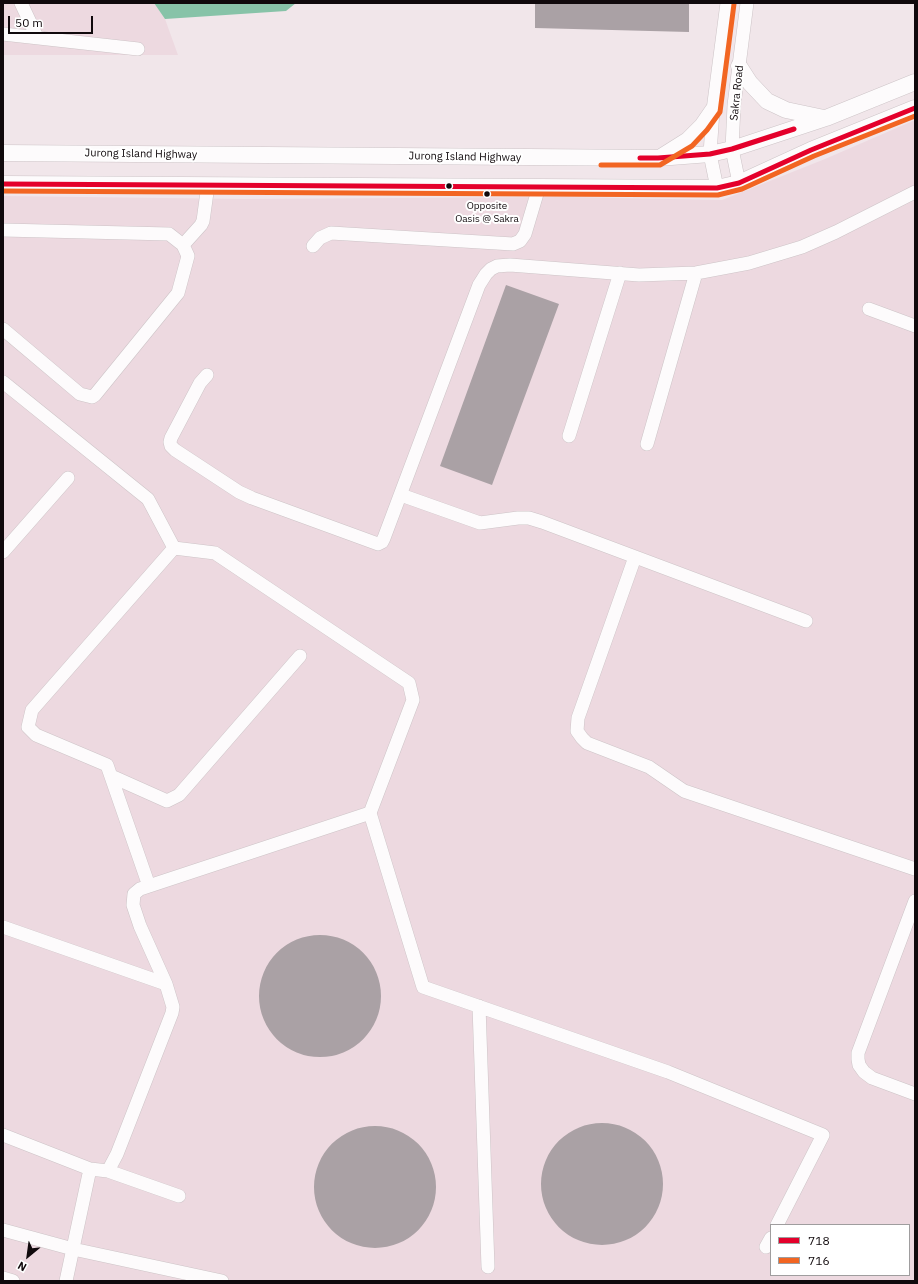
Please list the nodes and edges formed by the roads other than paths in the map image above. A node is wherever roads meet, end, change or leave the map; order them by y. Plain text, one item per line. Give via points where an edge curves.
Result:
1 (21, 3) edge
2 (727, 3) edge
3 (747, 3) edge
4 (3, 34) edge
5 (37, 37) junction
6 (138, 49) dead end
7 (740, 66) junction
8 (915, 82) edge
9 (915, 108) edge
10 (713, 110) junction
11 (826, 118) junction
12 (732, 149) junction
13 (3, 152) edge
14 (710, 154) junction
15 (658, 158) junction
16 (739, 183) junction
17 (3, 184) edge
18 (208, 185) junction
19 (539, 187) junction
20 (717, 188) junction
21 (915, 192) edge
22 (3, 230) edge
23 (183, 245) junction
24 (313, 246) dead end
25 (620, 273) junction
26 (696, 273) junction
27 (869, 309) dead end
28 (915, 326) edge
29 (3, 329) edge
30 (207, 375) dead end
31 (3, 382) edge
32 (569, 436) dead end
33 (647, 444) dead end
34 (68, 478) dead end
35 (401, 495) junction
36 (174, 548) junction
37 (3, 552) edge
38 (635, 557) junction
39 (806, 621) dead end
40 (300, 656) dead end
41 (111, 776) junction
42 (370, 812) junction
43 (915, 869) edge
44 (149, 886) junction
45 (915, 901) edge
46 (3, 927) edge
47 (166, 984) junction
48 (479, 1006) junction
49 (915, 1094) edge
50 (3, 1135) edge
51 (90, 1169) junction
52 (108, 1171) junction
53 (179, 1196) dead end
54 (778, 1224) edge
55 (3, 1230) edge
56 (73, 1249) junction
57 (488, 1267) dead end
58 (3, 1278) edge
59 (13, 1281) edge
60 (66, 1281) edge
61 (222, 1281) edge

1 - 5 street
2 - 10 street, Sakra Road
3 - 7 street, Sakra Road
4 - 5 street
5 - 6 street
7 - 11 main road via 750,83 767,101 786,110
7 - 12 street, Sakra Road via 734,105
8 - 11 main road, Jurong Island Highway
9 - 16 main road via 811,150
10 - 14 street, Sakra Road
10 - 15 main road via 688,140
11 - 12 main road, Jurong Island Highway
12 - 14 main road, Jurong Island Highway
12 - 16 street, Sakra Road
13 - 15 main road, Jurong Island Highway
14 - 15 main road, Jurong Island Highway
14 - 20 street, Sakra Road
16 - 20 main road
17 - 18 main road
18 - 19 main road
18 - 23 street via 203,221
19 - 20 main road
19 - 24 street via 526,234 513,244 331,233 320,238
21 - 26 street via 802,247 749,263
22 - 23 street via 168,234
23 - 29 street via 188,256 178,293 92,397 80,394
25 - 26 street
25 - 32 street
25 - 35 street via 510,265 497,266 486,274 479,285
26 - 33 street
27 - 28 street
30 - 35 street via 200,383 171,438 171,446 239,492 378,544 384,538
31 - 36 street via 148,499
34 - 37 street
35 - 38 street via 480,523 529,518
36 - 41 street via 32,710 28,726 36,735 107,765
36 - 42 street via 215,553 409,683 413,700
38 - 39 street
38 - 43 street via 578,718 577,731 582,738 587,743 649,767 684,791
40 - 41 street via 179,795 167,801
41 - 44 street
42 - 44 street
42 - 48 street via 423,987
44 - 47 street via 134,894 133,905
45 - 49 street via 858,1053 858,1059 864,1072 872,1078
46 - 47 street
47 - 52 street via 172,1002 172,1013
48 - 54 street via 668,1072 823,1135
48 - 57 street
50 - 51 street
51 - 52 street
51 - 56 street
52 - 53 street
55 - 56 street
56 - 60 street
56 - 61 street
58 - 59 street

